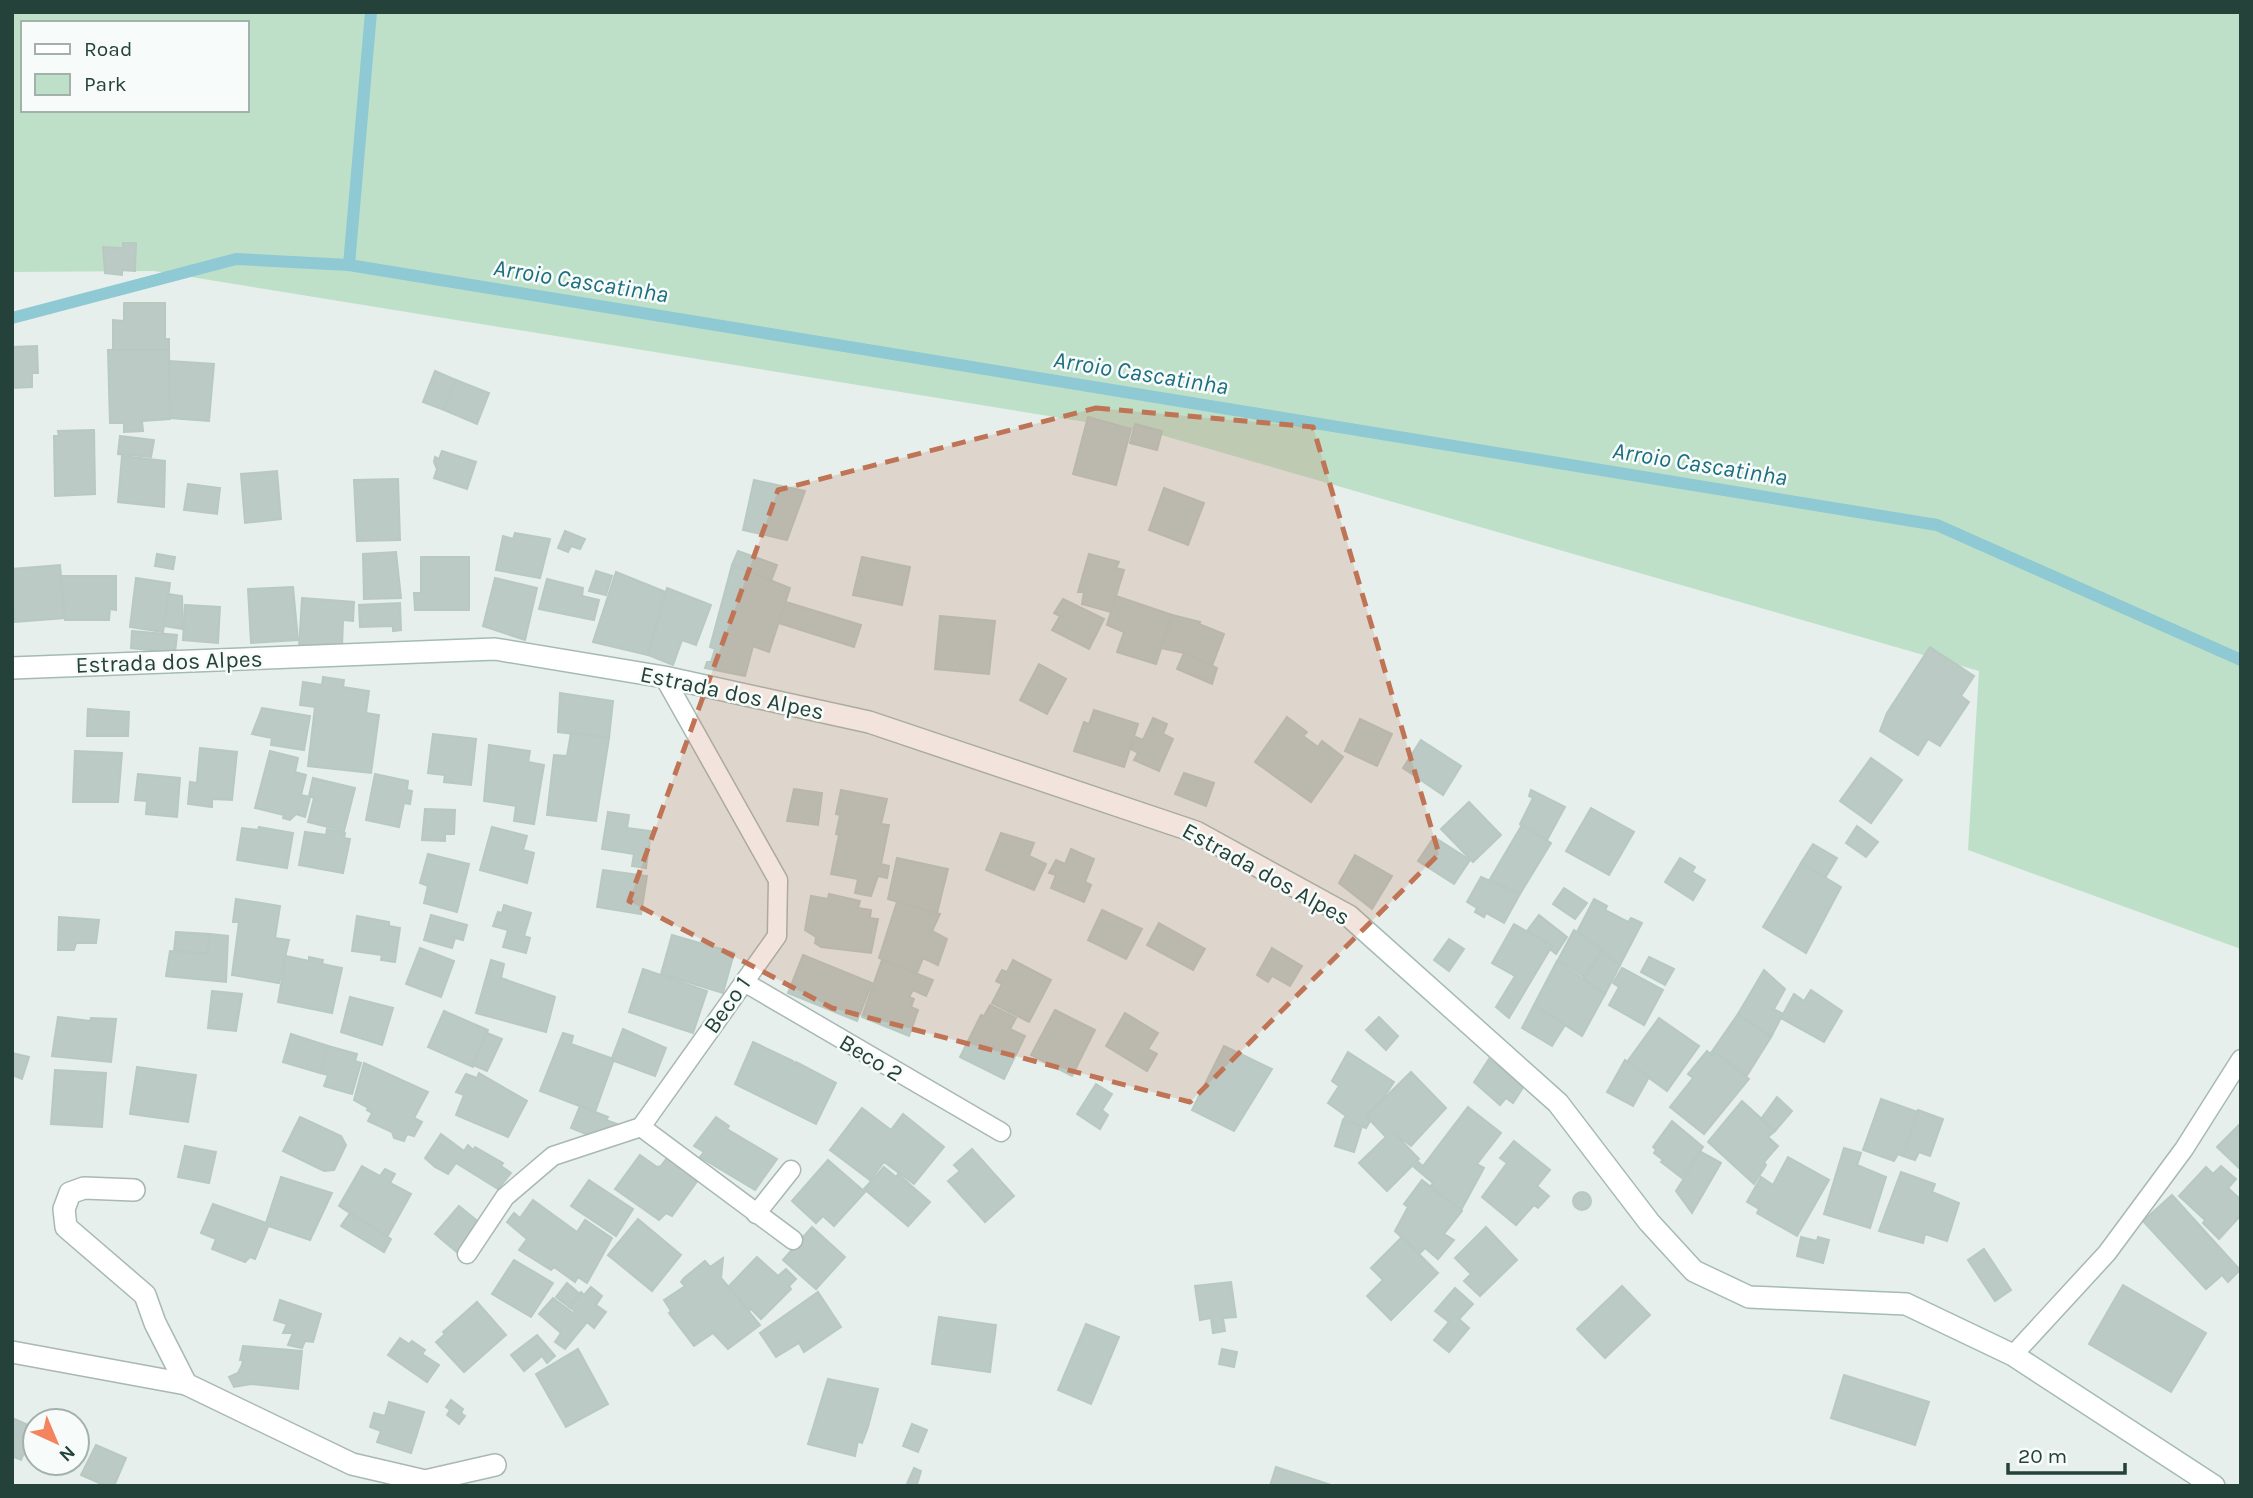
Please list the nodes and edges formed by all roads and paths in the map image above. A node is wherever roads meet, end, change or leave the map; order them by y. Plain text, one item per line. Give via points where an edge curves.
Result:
1 (12, 668) edge
2 (664, 677) junction
3 (744, 982) junction
4 (2241, 1059) edge
5 (641, 1127) junction
6 (1001, 1132) dead end
7 (791, 1170) dead end
8 (134, 1190) dead end
9 (756, 1214) junction
10 (793, 1240) dead end
11 (467, 1254) dead end
12 (12, 1352) edge
13 (2013, 1355) junction
14 (186, 1384) junction
15 (495, 1465) dead end
16 (2214, 1486) edge

1 - 2 street, Estrada dos Alpes via 495,649
2 - 3 lane, Beco 1 via 778,880 777,936
2 - 13 street, Estrada dos Alpes via 869,722 1196,832 1349,916 1558,1103 1649,1222 1694,1271 1749,1297 1906,1304
3 - 5 lane, Beco 1
3 - 6 lane, Beco 2
4 - 13 lane via 2184,1149 2107,1252
5 - 9 lane
5 - 11 lane via 553,1156 505,1197
7 - 9 lane
8 - 14 street via 83,1188 70,1194 64,1209 66,1227 145,1295
9 - 10 lane
12 - 14 street
13 - 16 street, Estrada dos Alpes
14 - 15 street via 352,1464 425,1481

